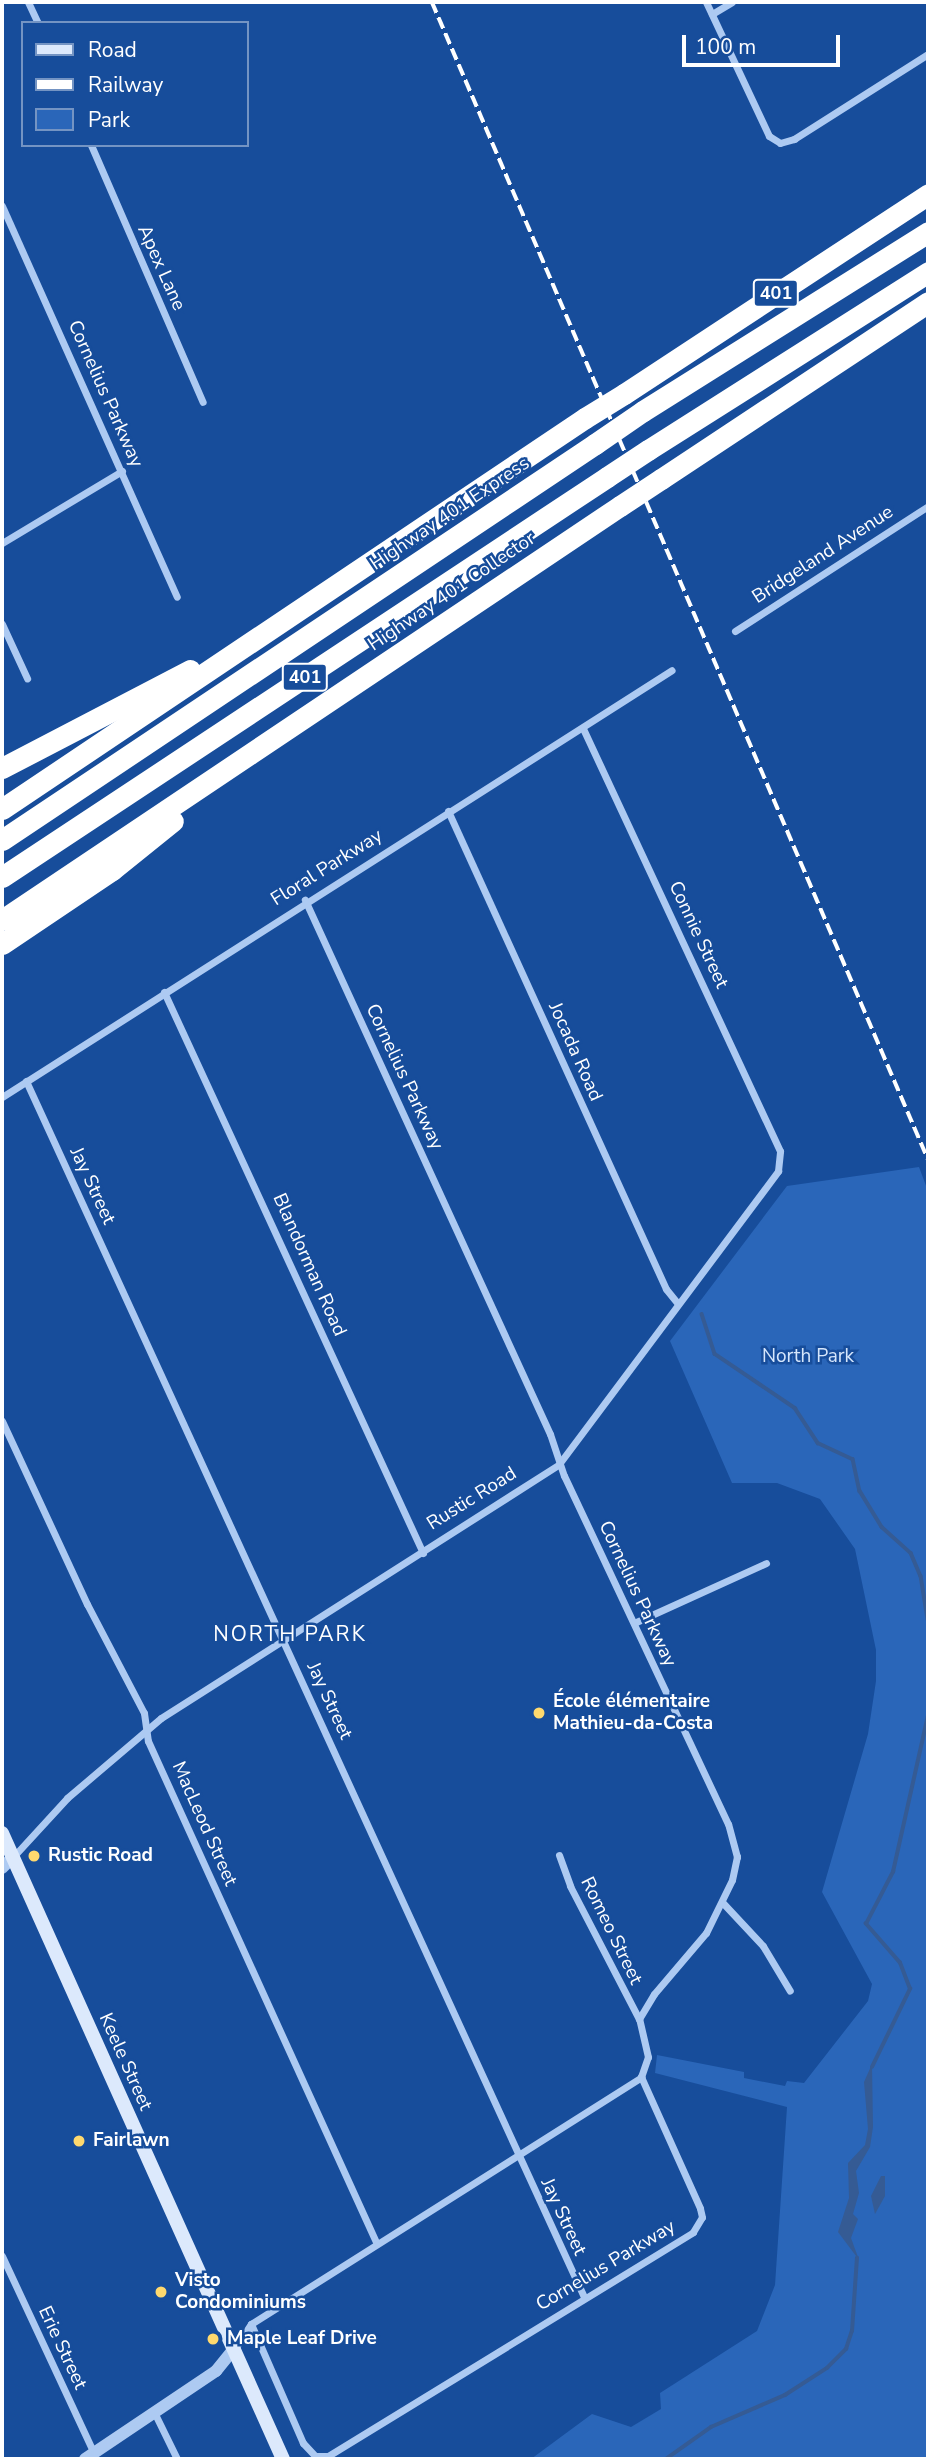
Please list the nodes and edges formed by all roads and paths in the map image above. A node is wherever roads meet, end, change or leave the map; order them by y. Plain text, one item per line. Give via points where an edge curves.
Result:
1 (28, 2) edge
2 (706, 2) edge
3 (732, 2) edge
4 (712, 14) junction
5 (36, 21) edge
6 (928, 54) edge
7 (92, 147) edge
8 (928, 194) edge
9 (2, 206) edge
10 (928, 232) edge
11 (928, 272) edge
12 (928, 302) edge
13 (203, 402) dead end
14 (122, 471) junction
15 (928, 506) edge
16 (2, 543) edge
17 (177, 597) dead end
18 (2, 624) edge
19 (735, 631) dead end
20 (226, 661) junction
21 (672, 670) dead end
22 (27, 678) dead end
23 (583, 728) junction
24 (284, 733) junction
25 (2, 768) edge
26 (2, 809) edge
27 (448, 811) junction
28 (2, 840) edge
29 (2, 877) edge
30 (305, 900) junction
31 (2, 920) edge
32 (2, 944) edge
33 (164, 992) junction
34 (26, 1081) junction
35 (2, 1097) edge
36 (781, 1156) joint
37 (677, 1304) junction
38 (2, 1421) edge
39 (559, 1464) junction
40 (423, 1553) junction
41 (766, 1563) dead end
42 (634, 1623) junction
43 (282, 1640) junction
44 (148, 1727) junction
45 (2, 1833) edge
46 (559, 1855) dead end
47 (13, 1857) junction
48 (2, 1868) edge
49 (723, 1902) junction
50 (790, 1992) dead end
51 (639, 2019) junction
52 (641, 2077) junction
53 (516, 2155) junction
54 (376, 2242) junction
55 (2, 2256) edge
56 (584, 2297) junction
57 (251, 2324) junction
58 (233, 2350) junction
59 (155, 2414) junction
60 (90, 2456) edge
61 (177, 2459) edge
62 (283, 2459) edge

1 - 5 street
2 - 4 street
3 - 4 street
4 - 6 street via 769,135 780,143 794,139
7 - 13 street, Apex Lane
8 - 20 highway, 401, bridge
9 - 14 street, Cornelius Parkway
10 - 28 highway, Highway 401 Express / 401, bridge via 643,411
11 - 29 highway, 401, bridge via 648,450
12 - 24 highway, Highway 401 Collector / 401, bridge
14 - 16 street
14 - 17 street, Cornelius Parkway
15 - 19 street, Bridgeland Avenue
18 - 22 street
20 - 25 highway via 200,664
20 - 26 highway, 401
21 - 23 street, Floral Parkway
23 - 27 street, Floral Parkway
23 - 36 street, Connie Street
24 - 31 highway, Highway 401 Collector / 401
24 - 32 highway via 111,870
27 - 30 street, Floral Parkway
27 - 37 street, Jocada Road via 666,1289
30 - 33 street, Floral Parkway
30 - 39 street, Cornelius Parkway
33 - 34 street, Floral Parkway
33 - 40 street, Blandorman Road
34 - 35 street, Floral Parkway
34 - 43 street, Jay Street
36 - 37 street, Rustic Road via 769,1186
37 - 39 street, Rustic Road
38 - 44 street, MacLeod Street
39 - 40 street, Rustic Road
39 - 42 street, Cornelius Parkway
40 - 43 street, Rustic Road
41 - 42 street
42 - 49 street, Cornelius Parkway via 735,1844 737,1857
43 - 44 street, Rustic Road
43 - 53 street, Jay Street
44 - 47 street, Rustic Road via 67,1798
44 - 54 street, MacLeod Street via 148,1741
45 - 47 main road, Keele Street
46 - 51 street, Romeo Street via 570,1886
47 - 48 street, Rustic Road
47 - 58 main road, Keele Street
49 - 50 street via 763,1947
49 - 51 street, Cornelius Parkway via 688,1959 653,1994
51 - 52 street via 648,2057
52 - 53 street
52 - 56 street, Cornelius Parkway via 702,2217 693,2232
53 - 54 street
53 - 56 street, Jay Street
54 - 57 street
55 - 60 street, Erie Street
56 - 57 street, Cornelius Parkway via 328,2456 315,2455 303,2443
57 - 58 street
58 - 59 street via 216,2371
58 - 62 main road, Keele Street
59 - 60 street
59 - 61 street

